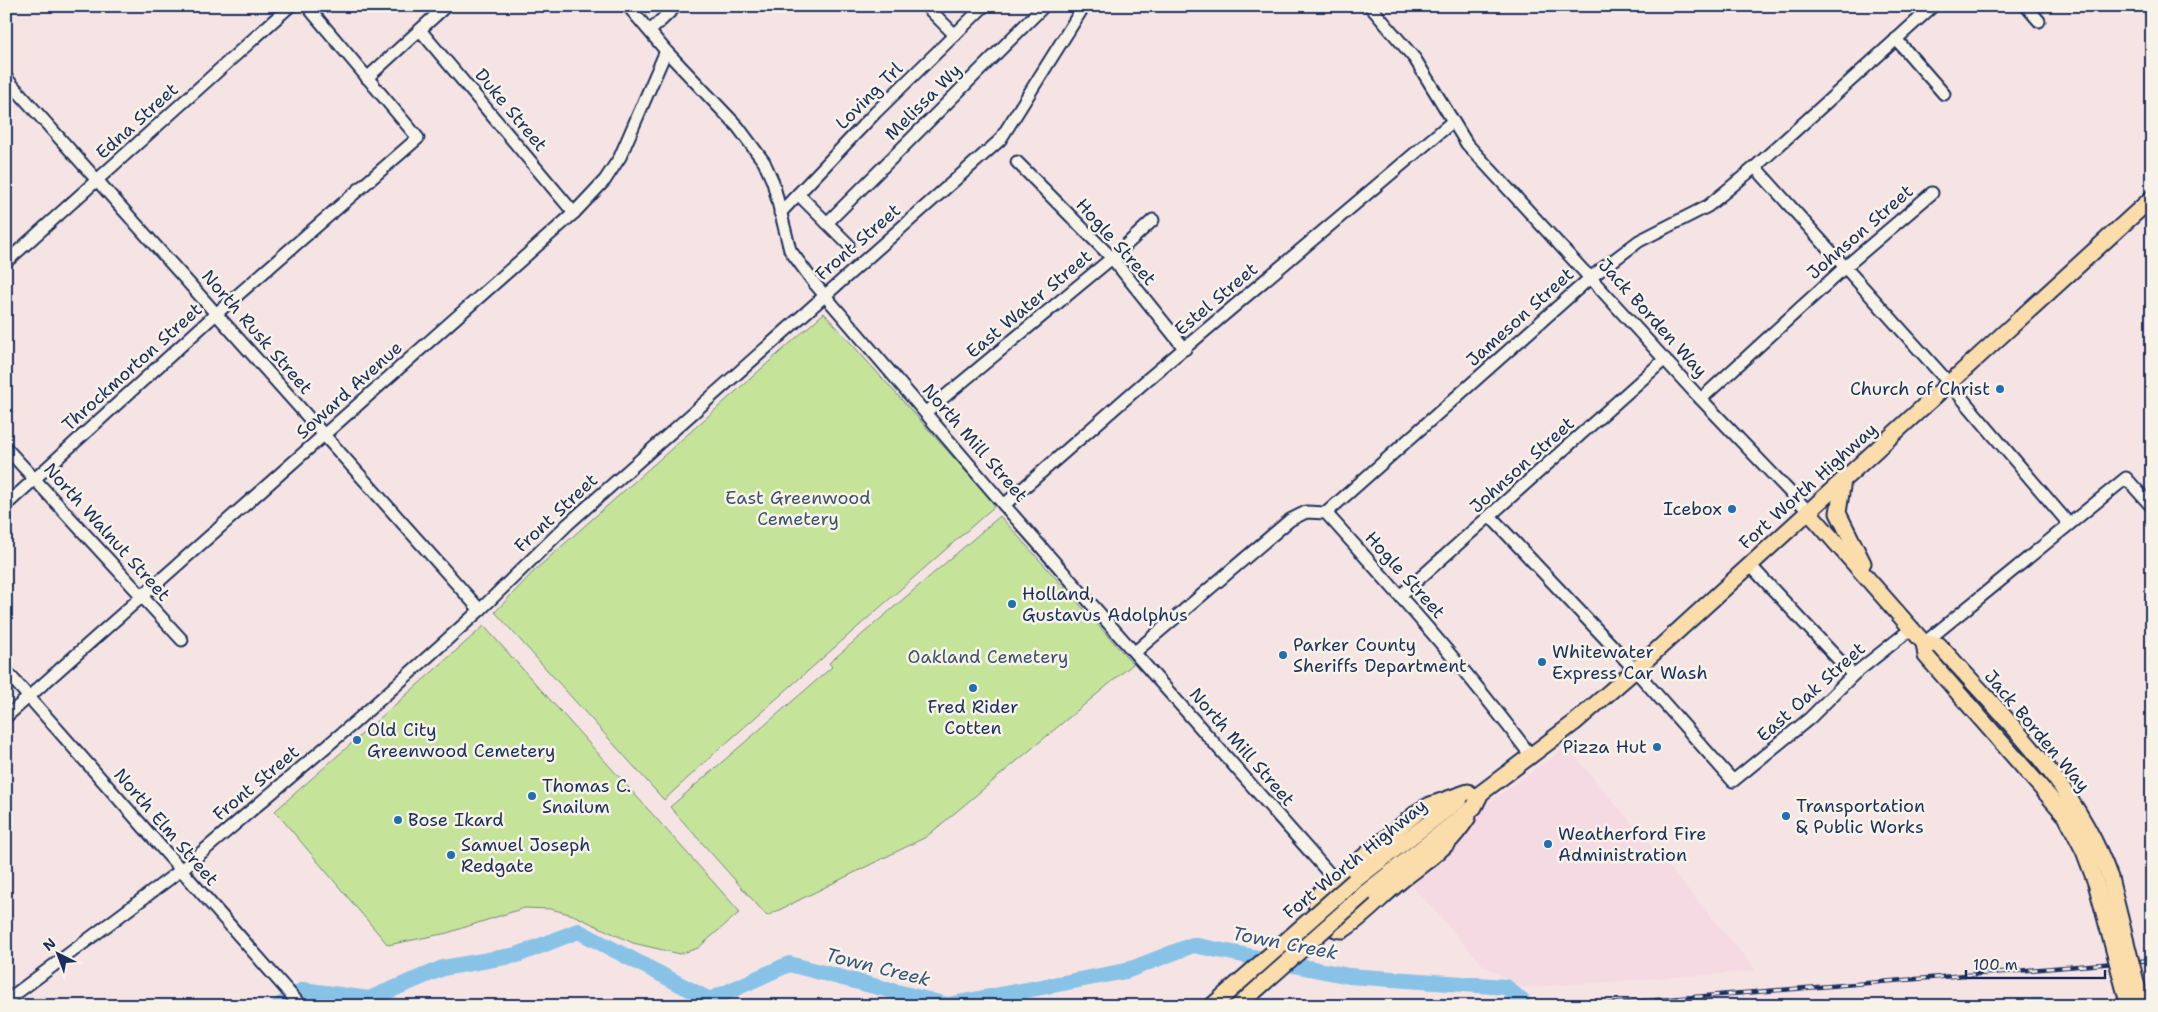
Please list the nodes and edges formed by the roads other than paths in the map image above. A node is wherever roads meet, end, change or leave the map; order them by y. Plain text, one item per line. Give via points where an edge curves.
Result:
1 (290, 6) edge
2 (307, 6) edge
3 (446, 6) edge
4 (628, 6) edge
5 (676, 6) edge
6 (926, 6) edge
7 (984, 6) edge
8 (1044, 6) edge
9 (1084, 6) edge
10 (1370, 6) edge
11 (1933, 6) edge
12 (2026, 6) edge
13 (2039, 20) dead end
14 (420, 30) junction
15 (650, 30) junction
16 (955, 36) junction
17 (1896, 39) junction
18 (666, 52) junction
19 (6, 78) edge
20 (366, 78) junction
21 (1944, 94) dead end
22 (1452, 122) junction
23 (1017, 162) dead end
24 (1755, 167) junction
25 (98, 180) junction
26 (1932, 193) dead end
27 (798, 194) junction
28 (2152, 198) edge
29 (574, 213) junction
30 (780, 213) junction
31 (1152, 220) dead end
32 (827, 223) junction
33 (848, 244) dead end
34 (1112, 258) junction
35 (6, 262) edge
36 (1844, 268) junction
37 (1590, 278) junction
38 (824, 295) junction
39 (217, 314) junction
40 (1185, 349) junction
41 (1665, 360) junction
42 (1949, 383) junction
43 (1701, 399) junction
44 (926, 412) junction
45 (324, 436) junction
46 (6, 448) edge
47 (35, 479) junction
48 (1843, 480) junction
49 (6, 505) edge
50 (1004, 505) junction
51 (2152, 507) edge
52 (1808, 511) junction
53 (1326, 513) junction
54 (1491, 516) junction
55 (2069, 524) junction
56 (1750, 565) junction
57 (1874, 585) junction
58 (1401, 595) junction
59 (142, 597) junction
60 (480, 610) junction
61 (1912, 628) junction
62 (182, 640) dead end
63 (1924, 643) junction
64 (1135, 652) junction
65 (1635, 670) junction
66 (6, 671) edge
67 (1854, 675) junction
68 (29, 697) junction
69 (6, 717) edge
70 (1531, 756) junction
71 (1474, 793) junction
72 (1474, 807) junction
73 (181, 870) junction
74 (1335, 880) junction
75 (2103, 881) junction
76 (6, 1002) edge
77 (301, 1006) edge
78 (1212, 1006) edge
79 (1238, 1006) edge
80 (2128, 1006) edge
81 (2142, 1006) edge

1 - 25 street, Edna Street
2 - 20 street
3 - 14 street
4 - 15 street, North Mill Street
5 - 15 street
6 - 16 street
7 - 16 street, Loving Trl
8 - 32 street, Melissa Wy
9 - 38 street, Front Street via 1000,140
10 - 22 street, Jack Borden Way via 1415,59
11 - 17 street, Jameson Street
12 - 13 street
14 - 20 street
14 - 29 street, Duke Street
15 - 18 street, North Mill Street
16 - 27 street, Loving Trl
17 - 21 street
17 - 24 street, Jameson Street
18 - 29 street, Soward Avenue via 620,157 605,180
18 - 30 street, North Mill Street via 738,127 764,162
19 - 25 street, North Rusk Street
20 - 39 street, Throckmorton Street via 418,138
22 - 37 street, Jack Borden Way via 1490,170
22 - 40 street, Estel Street
23 - 34 street, Hogle Street
24 - 36 street
24 - 37 street, Jameson Street via 1708,206 1639,241
25 - 35 street, Edna Street
25 - 39 street, North Rusk Street
26 - 36 street, Johnson Street
27 - 30 street, Loving Trl
27 - 32 street
28 - 42 main road, Fort Worth Highway
29 - 45 street, Soward Avenue
30 - 38 street, North Mill Street via 790,250
31 - 34 street, East Water Street
32 - 33 street
34 - 40 street, Hogle Street
34 - 44 street, East Water Street
36 - 42 street
36 - 43 street, Johnson Street
37 - 41 street, Jack Borden Way
37 - 53 street, Jameson Street
38 - 44 street, North Mill Street
38 - 60 street, Front Street via 568,524
39 - 45 street, North Rusk Street
39 - 47 street, Throckmorton Street
40 - 50 street, Estel Street
41 - 43 street, Jack Borden Way
41 - 54 street, Johnson Street
42 - 48 main road, Fort Worth Highway
42 - 55 street
43 - 52 street, Jack Borden Way
44 - 50 street, North Mill Street
45 - 59 street, Soward Avenue
45 - 60 street, North Rusk Street
46 - 47 street, North Walnut Street
47 - 49 street, Throckmorton Street
47 - 59 street, North Walnut Street
48 - 52 main road, Fort Worth Highway
48 - 57 main road via 1838,513
50 - 64 street, North Mill Street
51 - 55 street via 2126,478
52 - 56 main road, Fort Worth Highway
52 - 57 main road, Jack Borden Way
53 - 58 street, Hogle Street
53 - 64 street via 1306,512 1290,520
54 - 58 street, Johnson Street
54 - 65 street
55 - 63 street
56 - 65 main road, Fort Worth Highway
56 - 67 street
57 - 61 main road, Jack Borden Way
58 - 70 street, Hogle Street via 1486,696
59 - 62 street, North Walnut Street
59 - 68 street, Soward Avenue
60 - 73 street, Front Street via 354,723
61 - 63 main road, Jack Borden Way
61 - 67 street, East Oak Street
63 - 75 main road, Jack Borden Way via 1926,656 2066,816
64 - 74 street, North Mill Street
65 - 67 street, East Oak Street via 1733,781 1810,718
65 - 70 main road, Fort Worth Highway
66 - 68 street, North Elm Street
68 - 69 street, Soward Avenue
68 - 73 street, North Elm Street
70 - 71 main road, Fort Worth Highway
71 - 72 main road, Fort Worth Highway
71 - 74 main road via 1419,810
71 - 78 main road, Fort Worth Highway, bridge via 1354,881
72 - 74 main road via 1456,836 1439,853 1350,925 1336,930 1326,922 1316,905 1320,893
72 - 79 main road, Fort Worth Highway, bridge via 1365,893
73 - 76 street, Front Street
73 - 77 street, North Elm Street
75 - 80 main road, Jack Borden Way, bridge
75 - 81 main road, Jack Borden Way, bridge

